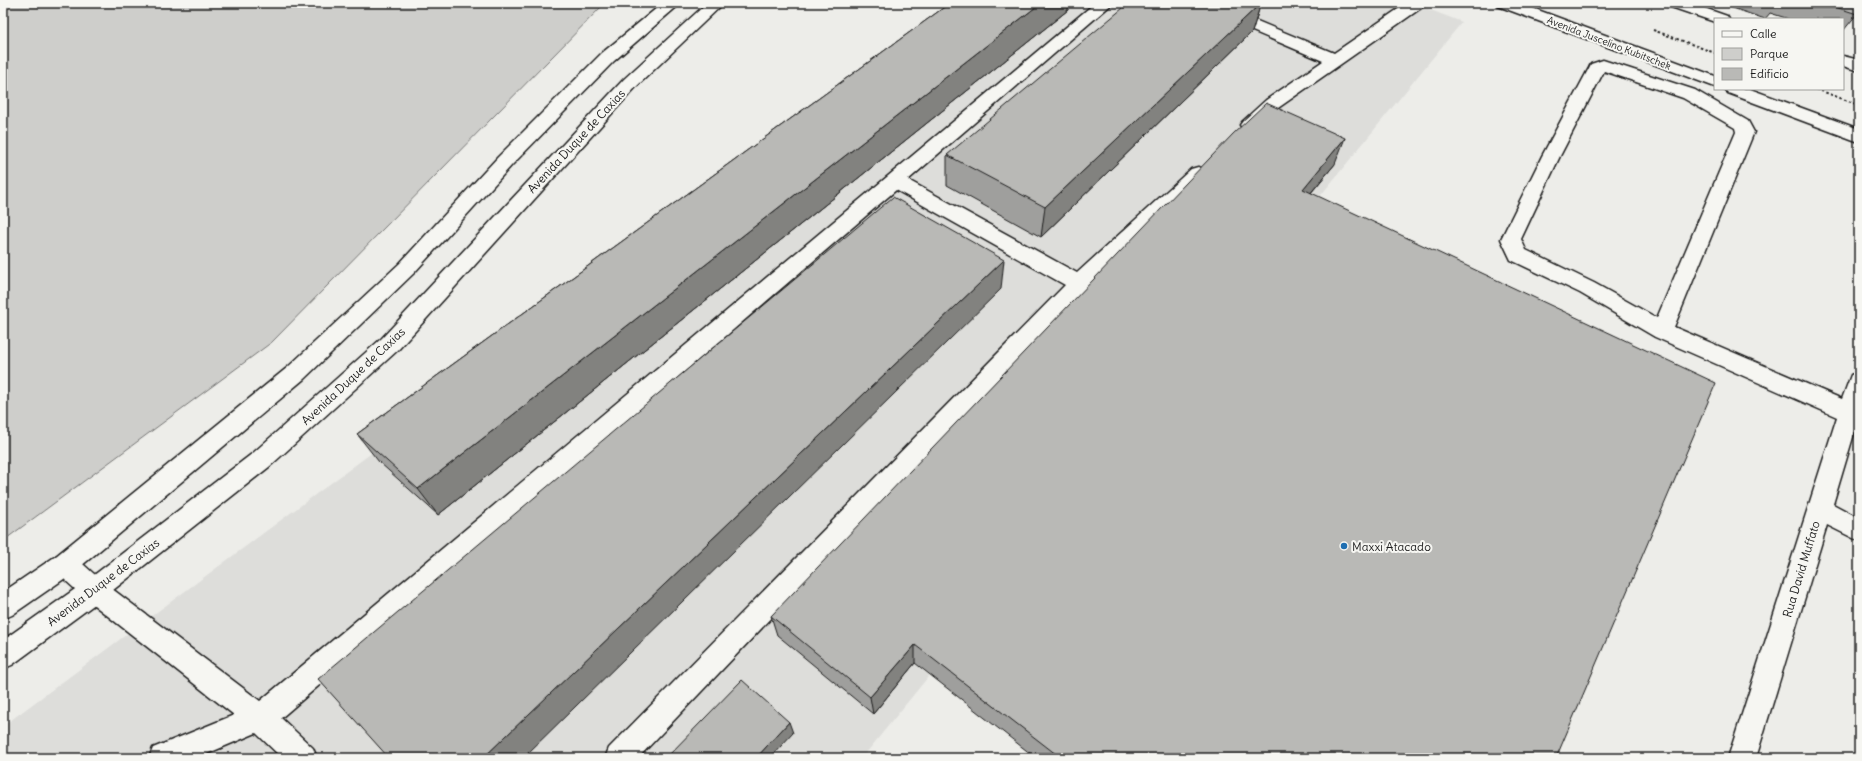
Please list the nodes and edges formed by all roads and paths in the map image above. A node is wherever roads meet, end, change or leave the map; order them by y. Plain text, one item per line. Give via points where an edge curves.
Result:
1 (673, 3) edge
2 (716, 3) edge
3 (1105, 3) edge
4 (1200, 3) edge
5 (1418, 3) edge
6 (1504, 3) edge
7 (1674, 3) edge
8 (1718, 18) edge
9 (1336, 60) junction
10 (1844, 61) edge
11 (1859, 66) edge
12 (1714, 82) edge
13 (1737, 90) edge
14 (1819, 90) edge
15 (1859, 105) edge
16 (1237, 136) edge
17 (1859, 136) edge
18 (1213, 158) edge
19 (894, 182) junction
20 (1079, 283) junction
21 (1662, 331) junction
22 (1859, 381) edge
23 (1849, 412) junction
24 (1820, 510) junction
25 (1859, 530) edge
26 (65, 564) junction
27 (94, 590) junction
28 (3, 607) edge
29 (3, 656) edge
30 (260, 718) junction
31 (163, 758) edge
32 (303, 758) edge
33 (619, 758) edge
34 (1742, 758) edge

1 - 26 main road via 608,57 505,161 407,268 296,373
2 - 27 main road, Avenida Duque de Caxias via 630,83 390,344 261,460
3 - 19 main road
4 - 9 main road
5 - 9 main road
6 - 12 main road, Avenida Juscelino Kubitschek
7 - 8 main road
9 - 16 main road via 1272,104
10 - 11 main road
13 - 17 main road
14 - 15 path
18 - 20 main road
19 - 20 main road
19 - 30 main road
20 - 33 main road
21 - 21 main road via 1745,132 1742,125 1688,94 1604,65 1596,68 1511,239 1518,256 1587,288
21 - 23 main road
22 - 23 main road, Rua David Muffato
23 - 24 main road, Rua David Muffato
24 - 25 main road
24 - 34 main road, Rua David Muffato
26 - 27 main road
26 - 28 main road
27 - 29 main road, Avenida Duque de Caxias
27 - 30 main road
30 - 31 main road
30 - 32 main road

